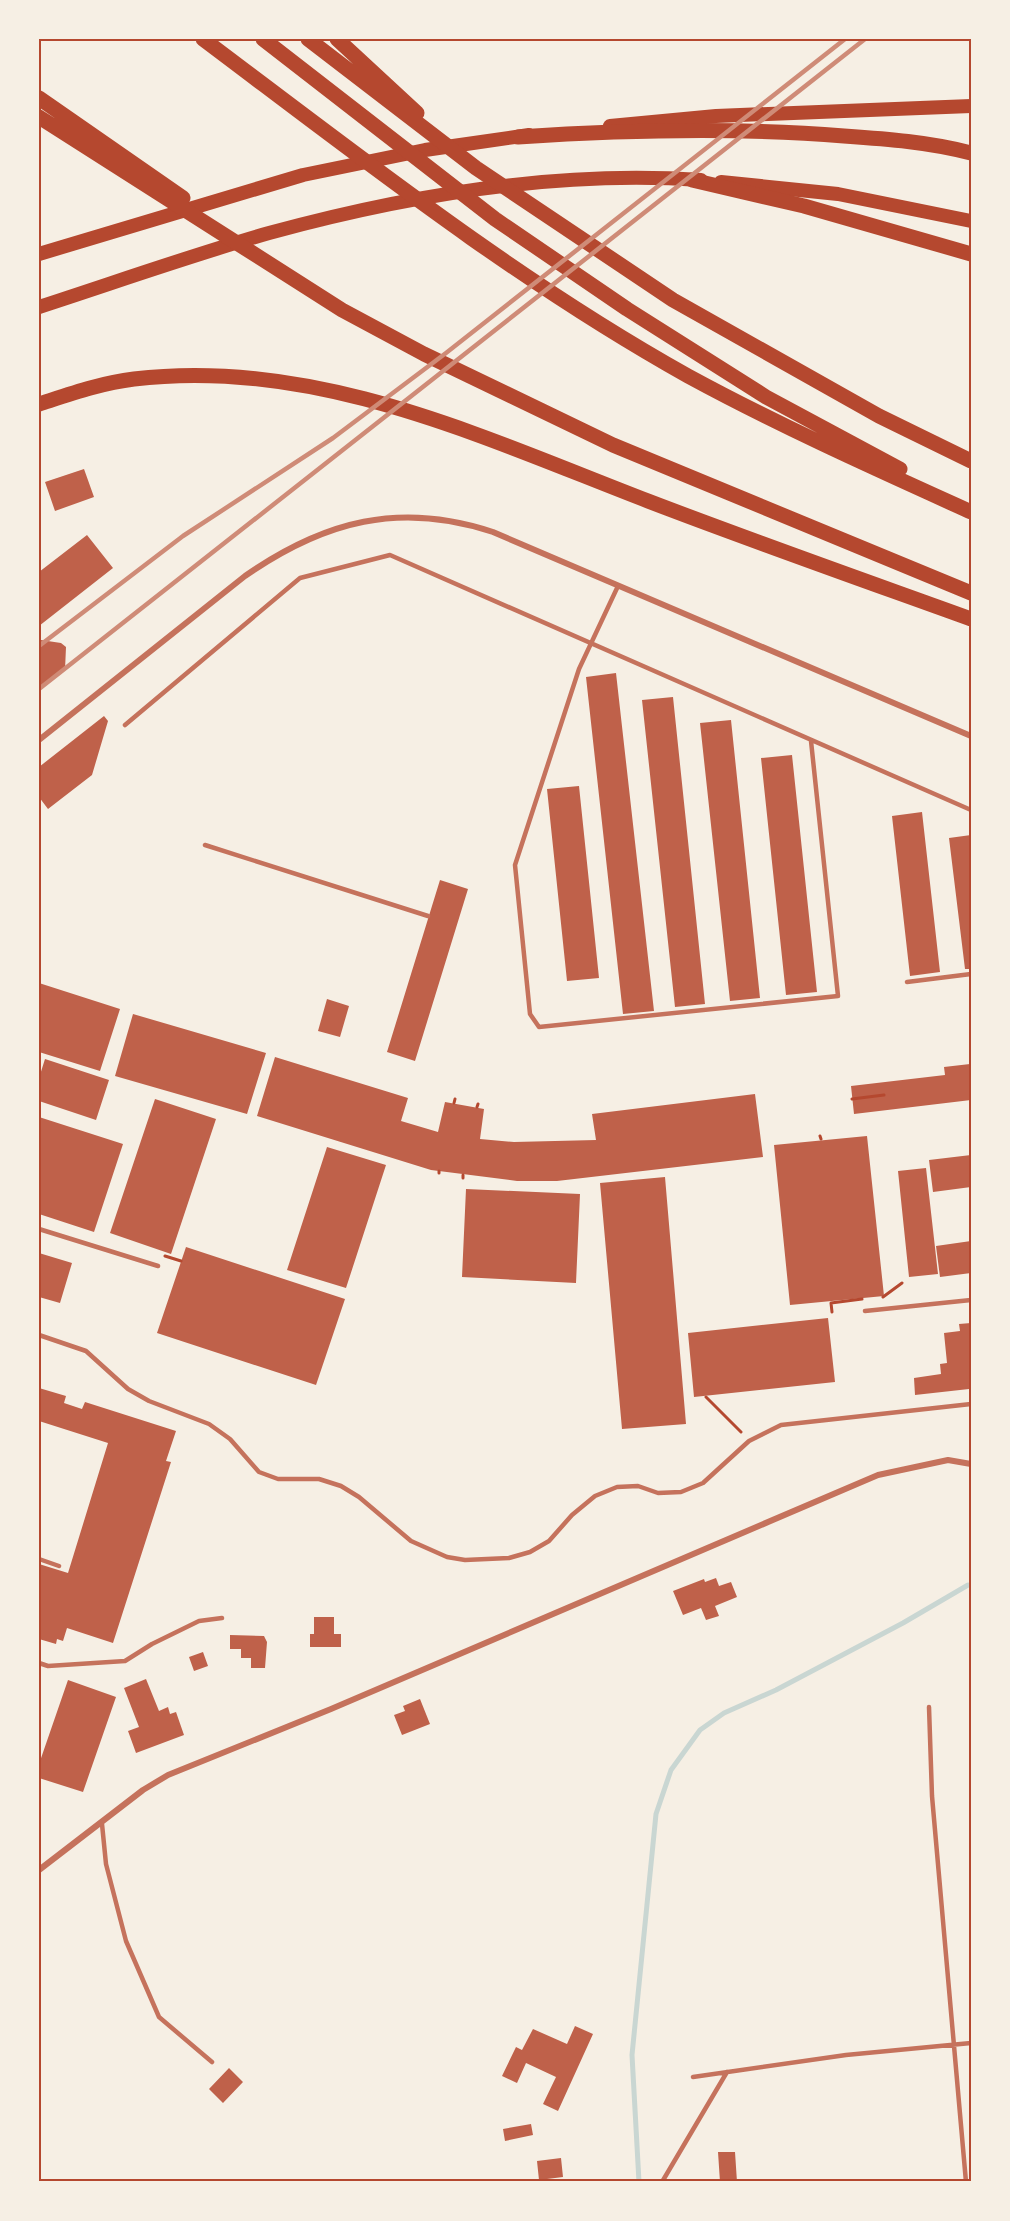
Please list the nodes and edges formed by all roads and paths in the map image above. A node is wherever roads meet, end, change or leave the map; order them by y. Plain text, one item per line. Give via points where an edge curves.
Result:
1 (203, 39) edge
2 (263, 39) edge
3 (308, 39) edge
4 (337, 39) edge
5 (39, 98) edge
6 (971, 106) edge
7 (39, 117) edge
8 (519, 137) junction
9 (971, 153) edge
10 (476, 168) junction
11 (692, 180) junction
12 (971, 221) edge
13 (39, 254) edge
14 (971, 254) edge
15 (39, 309) edge
16 (342, 310) junction
17 (39, 404) edge
18 (971, 461) edge
19 (971, 510) edge
20 (618, 586) junction
21 (971, 593) edge
22 (971, 619) edge
23 (591, 641) junction
24 (125, 725) dead end
25 (971, 736) edge
26 (39, 740) edge
27 (811, 741) junction
28 (971, 810) edge
29 (205, 845) dead end
30 (428, 916) dead end
31 (971, 974) edge
32 (907, 982) dead end
33 (884, 1095) dead end
34 (852, 1098) dead end
35 (39, 1229) edge
36 (158, 1266) dead end
37 (971, 1300) edge
38 (865, 1311) dead end
39 (39, 1335) edge
40 (706, 1397) dead end
41 (971, 1404) edge
42 (749, 1441) junction
43 (971, 1464) edge
44 (39, 1559) edge
45 (59, 1566) dead end
46 (222, 1618) dead end
47 (39, 1663) edge
48 (929, 1707) dead end
49 (102, 1824) junction
50 (39, 1870) edge
51 (971, 2043) edge
52 (954, 2044) junction
53 (212, 2062) dead end
54 (727, 2072) junction
55 (693, 2077) dead end
56 (662, 2182) edge
57 (966, 2182) edge

1 - 19 highway via 449,224 614,332 689,376 868,465
2 - 19 highway via 495,219 627,309 766,397
3 - 10 highway
4 - 10 highway
5 - 16 highway
6 - 8 main road via 716,116
7 - 16 highway
8 - 9 highway via 679,130 808,133 905,141
8 - 13 main road via 425,150 303,175
10 - 18 highway via 682,306 879,416
11 - 12 main road via 838,194
11 - 14 highway via 804,206
11 - 15 main road via 571,182 469,192 380,207 268,234
16 - 21 highway via 613,445
17 - 22 highway via 133,379 192,375 292,381 418,412 735,535
20 - 23 lane
20 - 25 street
20 - 26 street via 463,522 407,516 360,522 313,536 279,552
23 - 24 lane via 390,555 300,578
23 - 27 lane
23 - 27 lane via 515,865 530,1014 538,1027 838,996
27 - 28 lane
29 - 30 lane
31 - 32 lane
33 - 34 path
35 - 36 lane
37 - 38 lane
39 - 42 lane via 86,1351 128,1389 209,1424 230,1439 259,1472 278,1479 319,1479 341,1486 411,1541 447,1557 485,1561 530,1552 549,1541 595,1496 617,1487 638,1486 658,1493 681,1492 703,1483
40 - 42 path
41 - 42 lane via 797,1422
43 - 49 street via 948,1460 878,1475 168,1775
44 - 45 lane
46 - 47 lane via 199,1621 124,1661 48,1666
48 - 52 lane via 932,1796
49 - 50 street
49 - 53 lane via 106,1864 126,1941 159,2017
51 - 52 lane
52 - 54 lane
52 - 57 lane
54 - 55 lane
54 - 56 lane

